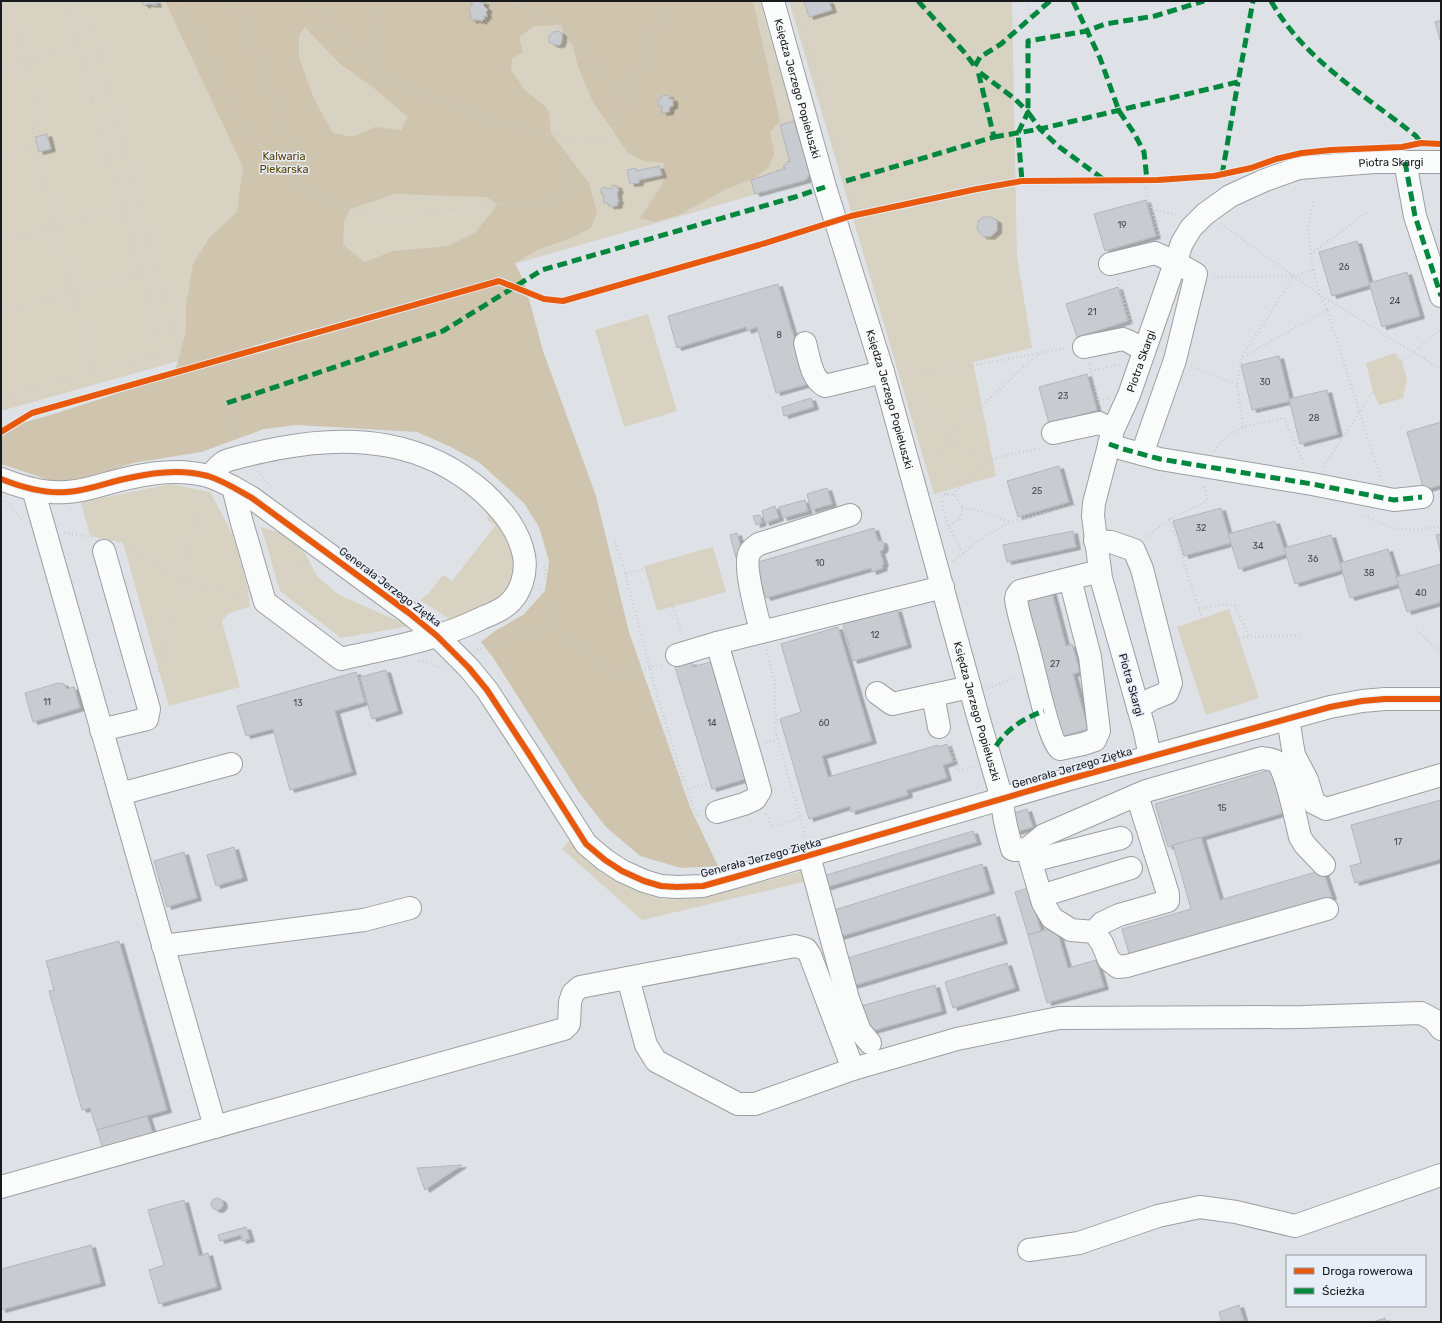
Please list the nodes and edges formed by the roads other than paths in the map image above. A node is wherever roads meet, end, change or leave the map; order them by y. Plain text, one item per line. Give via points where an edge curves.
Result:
1 (773, 1) edge
2 (1405, 162) junction
3 (1441, 162) edge
4 (1175, 262) junction
5 (1112, 263) road end
6 (1441, 296) edge
7 (805, 343) dead end
8 (1084, 347) road end
9 (1136, 356) junction
10 (890, 375) junction
11 (1111, 437) junction
12 (1049, 440) road end
13 (1142, 454) junction
14 (209, 476) junction
15 (233, 487) junction
16 (2, 489) edge
17 (33, 489) junction
18 (1422, 497) dead end
19 (850, 515) dead end
20 (1095, 541) junction
21 (105, 543) road end
22 (1100, 571) junction
23 (1070, 579) junction
24 (943, 587) junction
25 (761, 632) junction
26 (437, 636) junction
27 (717, 643) junction
28 (682, 654) road end
29 (978, 688) junction
30 (877, 693) dead end
31 (933, 695) junction
32 (1441, 699) edge
33 (1138, 708) junction
34 (1288, 720) junction
35 (940, 727) dead end
36 (102, 730) junction
37 (1150, 756) junction
38 (230, 764) dead end
39 (1441, 775) edge
40 (120, 794) junction
41 (1137, 795) junction
42 (1002, 799) junction
43 (717, 812) dead end
44 (1121, 838) dead end
45 (808, 850) junction
46 (1029, 855) junction
47 (1324, 865) dead end
48 (1131, 868) dead end
49 (1041, 896) junction
50 (410, 908) dead end
51 (1327, 909) dead end
52 (1094, 932) junction
53 (163, 946) junction
54 (628, 978) junction
55 (1441, 1029) edge
56 (870, 1043) dead end
57 (852, 1069) junction
58 (215, 1128) junction
59 (1441, 1175) edge
60 (1, 1187) edge
61 (1029, 1250) dead end

1 - 10 street, Księdza Jerzego Popiełuszki via 825,187
2 - 3 street, Piotra Skargi
2 - 4 street, Piotra Skargi via 1366,162 1299,168 1245,188 1204,214 1191,228
2 - 6 street via 1415,216
4 - 5 street via 1155,253
4 - 9 street, Piotra Skargi
4 - 13 street via 1196,274 1175,360
7 - 10 street via 819,384 825,386
8 - 9 street via 1123,340 1130,342
9 - 11 street, Piotra Skargi via 1129,395
10 - 24 street, Księdza Jerzego Popiełuszki
11 - 12 street via 1100,424
11 - 13 street
11 - 20 street, Piotra Skargi via 1094,503
13 - 18 street via 1394,500
14 - 15 street, Generała Jerzego Ziętka
14 - 17 street, Generała Jerzego Ziętka via 185,472 161,473 66,492
14 - 26 street via 224,462 248,455 289,446 335,442 401,448 436,460 461,474 502,510 522,544 524,578 518,593 507,605 463,627
15 - 26 street, Generała Jerzego Ziętka via 280,517
15 - 26 street via 265,602 341,659
16 - 17 street, Generała Jerzego Ziętka via 12,484
17 - 36 street
19 - 25 street via 759,544 750,552 747,562 748,575
20 - 22 street, Piotra Skargi
20 - 33 street via 1111,542 1134,550 1142,569 1172,683 1167,693
21 - 36 street via 149,709 147,718
22 - 23 street
22 - 33 street, Piotra Skargi
23 - 23 street via 1020,591 1016,599 1044,711 1060,749 1095,740 1099,731 1090,657
24 - 25 street
24 - 29 street, Księdza Jerzego Popiełuszki
25 - 27 street
26 - 45 street, Generała Jerzego Ziętka via 469,668 486,690 586,844 622,871 661,886 703,886
27 - 28 street
27 - 43 street via 760,791 755,799
29 - 31 street
29 - 42 street, Księdza Jerzego Popiełuszki
30 - 31 street via 892,704
31 - 35 street
32 - 34 street, Generała Jerzego Ziętka via 1362,701 1330,707
33 - 37 street, Piotra Skargi
34 - 37 street, Generała Jerzego Ziętka
34 - 39 street via 1294,755 1307,780 1314,803 1326,809
36 - 40 street
37 - 42 street, Generała Jerzego Ziętka
38 - 40 street
40 - 53 street
41 - 46 street via 1044,835
41 - 47 street via 1262,758 1277,761 1284,777 1300,837
41 - 52 street via 1168,901 1102,922
42 - 45 street, Generała Jerzego Ziętka
42 - 46 street, Księdza Jerzego Popiełuszki via 1002,813 1012,849
44 - 46 street
45 - 56 street via 848,999 860,1031
46 - 49 street
48 - 49 street
49 - 52 street via 1052,918 1071,930
50 - 53 street via 364,920
51 - 52 street via 1118,967 1109,960
53 - 58 street
54 - 57 street via 646,1045 656,1061 738,1104 755,1104
54 - 57 street via 795,946 806,949
54 - 58 street via 580,987 573,993 569,1024 564,1030
55 - 57 street via 1434,1020 1421,1013 1302,1017 1059,1018 957,1039
58 - 60 street
59 - 61 street via 1295,1226 1236,1212 1200,1207 1158,1216 1079,1243

